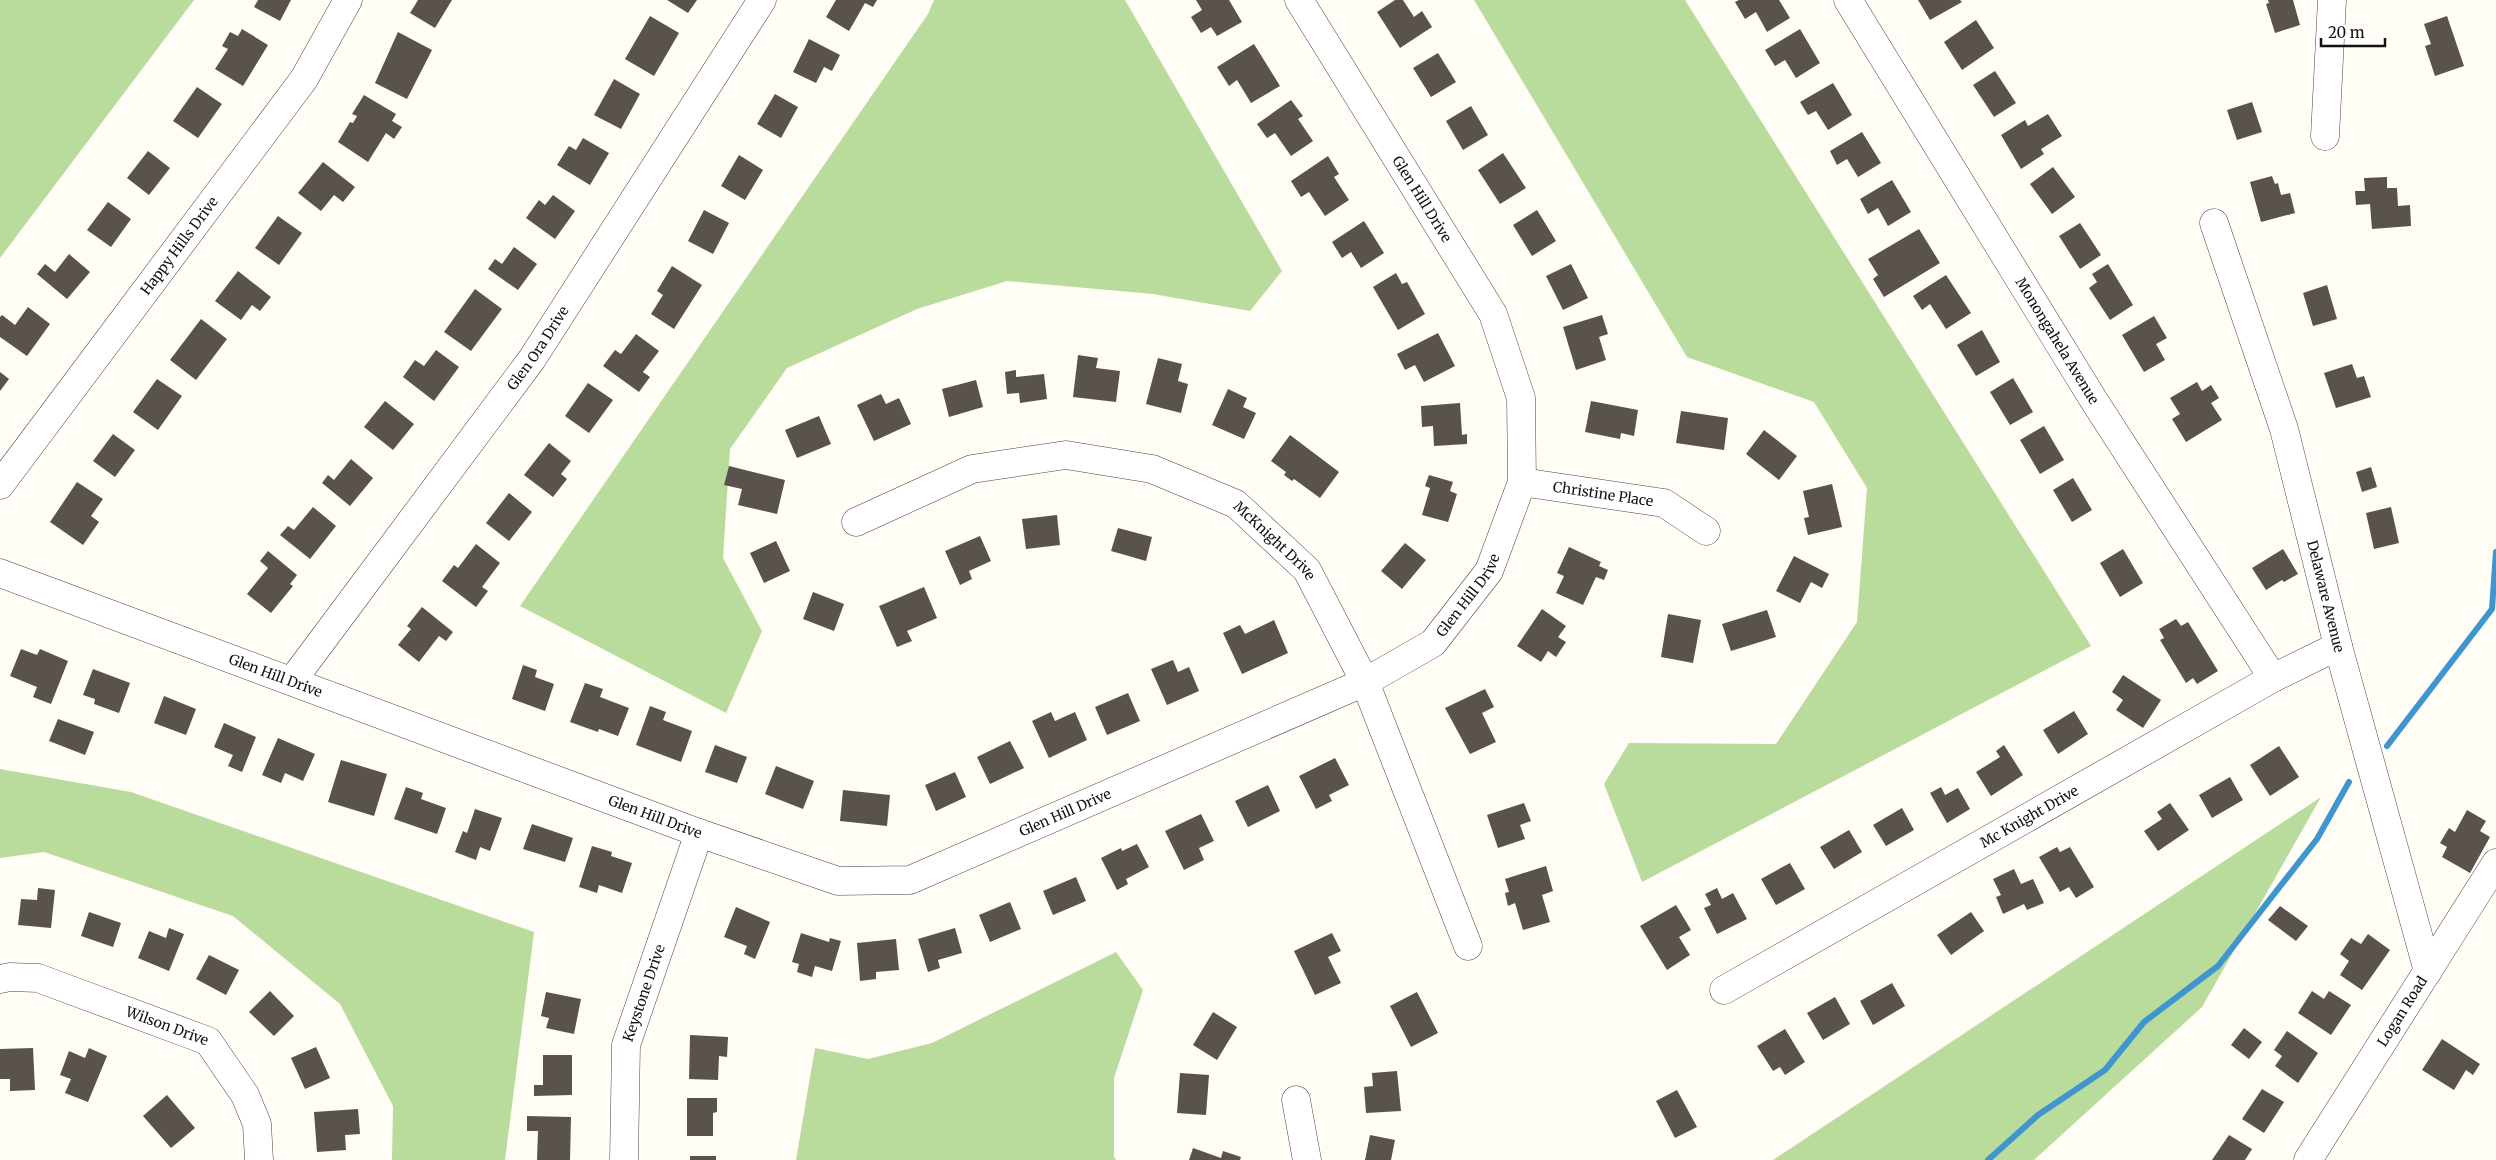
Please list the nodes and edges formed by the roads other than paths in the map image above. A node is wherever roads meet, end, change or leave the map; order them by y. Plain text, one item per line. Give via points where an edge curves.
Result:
1 (348, 0) edge
2 (762, 0) edge
3 (1299, 0) edge
4 (1848, 0) edge
5 (2332, 0) edge
6 (2325, 136) dead end
7 (2214, 223) dead end
8 (1522, 482) junction
9 (0, 485) edge
10 (856, 522) dead end
11 (1706, 531) dead end
12 (0, 573) edge
13 (2338, 646) junction
14 (2273, 678) junction
15 (292, 681) junction
16 (1365, 682) junction
17 (699, 833) junction
18 (2496, 863) edge
19 (1468, 946) dead end
20 (2428, 971) junction
21 (0, 979) edge
22 (1724, 990) dead end
23 (1296, 1100) dead end
24 (259, 1160) edge
25 (624, 1160) edge
26 (1307, 1160) edge
27 (2308, 1160) edge

1 - 9 street, Happy Hills Drive via 304,79
2 - 15 street, Glen Ora Drive via 532,359
3 - 8 street, Glen Hill Drive via 1493,314 1521,398
4 - 14 street, Monongahela Avenue via 2093,399
5 - 6 street
7 - 13 street, Delaware Avenue via 2284,429
8 - 11 street, Christine Place via 1664,503
8 - 16 street, Glen Hill Drive via 1489,571 1432,643
10 - 16 street, McKnight Drive via 972,469 1066,455 1152,469 1236,504 1307,570
12 - 15 street, Glen Hill Drive
13 - 14 street, Mc Knight Drive
13 - 20 street, Delaware Avenue
14 - 22 street, Mc Knight Drive
15 - 17 street, Glen Hill Drive
16 - 17 street, Glen Hill Drive via 910,880 838,881
16 - 19 street, McKnight Drive
17 - 25 street, Keystone Drive via 626,1045
18 - 20 street, Logan Road
20 - 27 street, Logan Road
21 - 24 street, Wilson Drive via 38,978 208,1041 248,1103 257,1124
23 - 26 street

